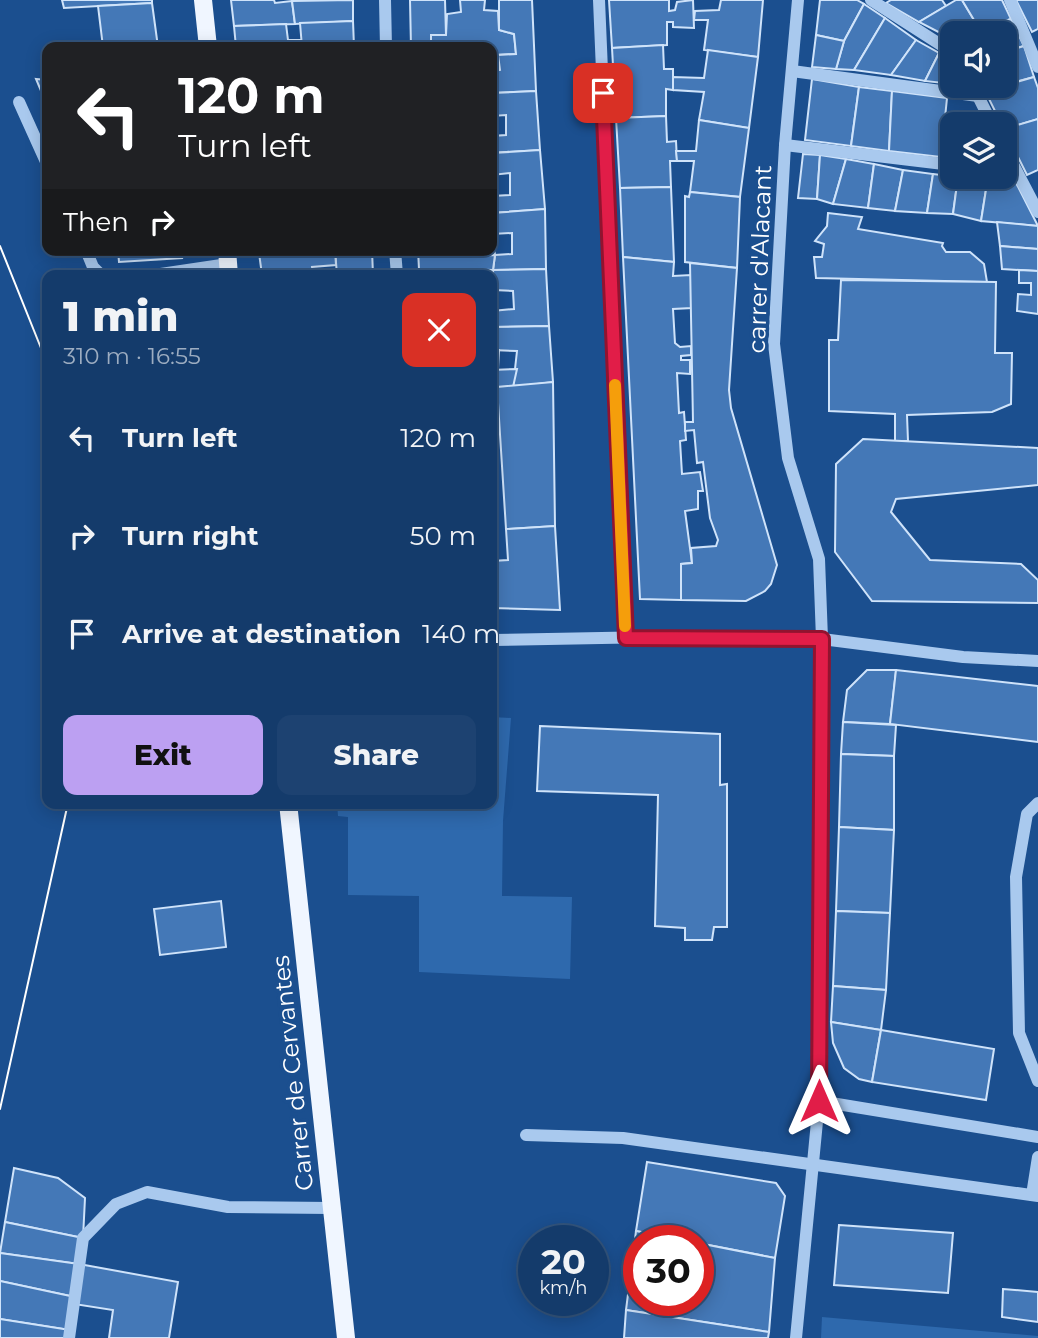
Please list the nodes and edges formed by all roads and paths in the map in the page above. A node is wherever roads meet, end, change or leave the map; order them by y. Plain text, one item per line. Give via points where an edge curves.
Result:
1 (203, 0) edge
2 (385, 0) edge
3 (599, 0) edge
4 (799, 0) edge
5 (871, 0) edge
6 (1010, 0) edge
7 (1034, 39) edge
8 (207, 42) edge
9 (386, 42) edge
10 (940, 44) edge
11 (1038, 66) edge
12 (792, 71) junction
13 (940, 87) edge
14 (19, 102) dead end
15 (785, 145) junction
16 (42, 153) edge
17 (940, 164) edge
18 (1017, 181) edge
19 (1038, 212) edge
20 (228, 263) edge
21 (185, 270) edge
22 (626, 638) junction
23 (822, 639) junction
24 (497, 640) edge
25 (1038, 661) edge
26 (1038, 803) edge
27 (289, 809) edge
28 (1038, 1082) edge
29 (819, 1101) junction
30 (526, 1135) dead end
31 (1038, 1137) edge
32 (1038, 1157) edge
33 (813, 1165) junction
34 (1035, 1196) edge
35 (331, 1208) junction
36 (69, 1338) edge
37 (346, 1338) edge
38 (796, 1338) edge

1 - 8 main road
2 - 9 street
3 - 22 street
4 - 12 street, carrer d'Alacant
5 - 10 street
6 - 7 street
7 - 11 street
12 - 13 street
12 - 15 street, carrer d'Alacant
14 - 16 street
15 - 17 street
15 - 23 street, carrer d'Alacant via 774,344 788,458 819,559
18 - 19 street
20 - 21 street
22 - 23 street
22 - 24 street
23 - 25 street via 963,657
23 - 29 street, carrer d'Alacant
26 - 28 street via 1027,814 1016,877 1019,1032
27 - 35 main road, Carrer de Cervantes
29 - 31 street
29 - 33 street, carrer d'Alacant
30 - 33 street via 623,1138
32 - 34 street
33 - 34 street
33 - 38 street, carrer d'Alacant
35 - 36 street via 228,1207 147,1192 116,1204 83,1238
35 - 37 main road, Carrer de Cervantes

